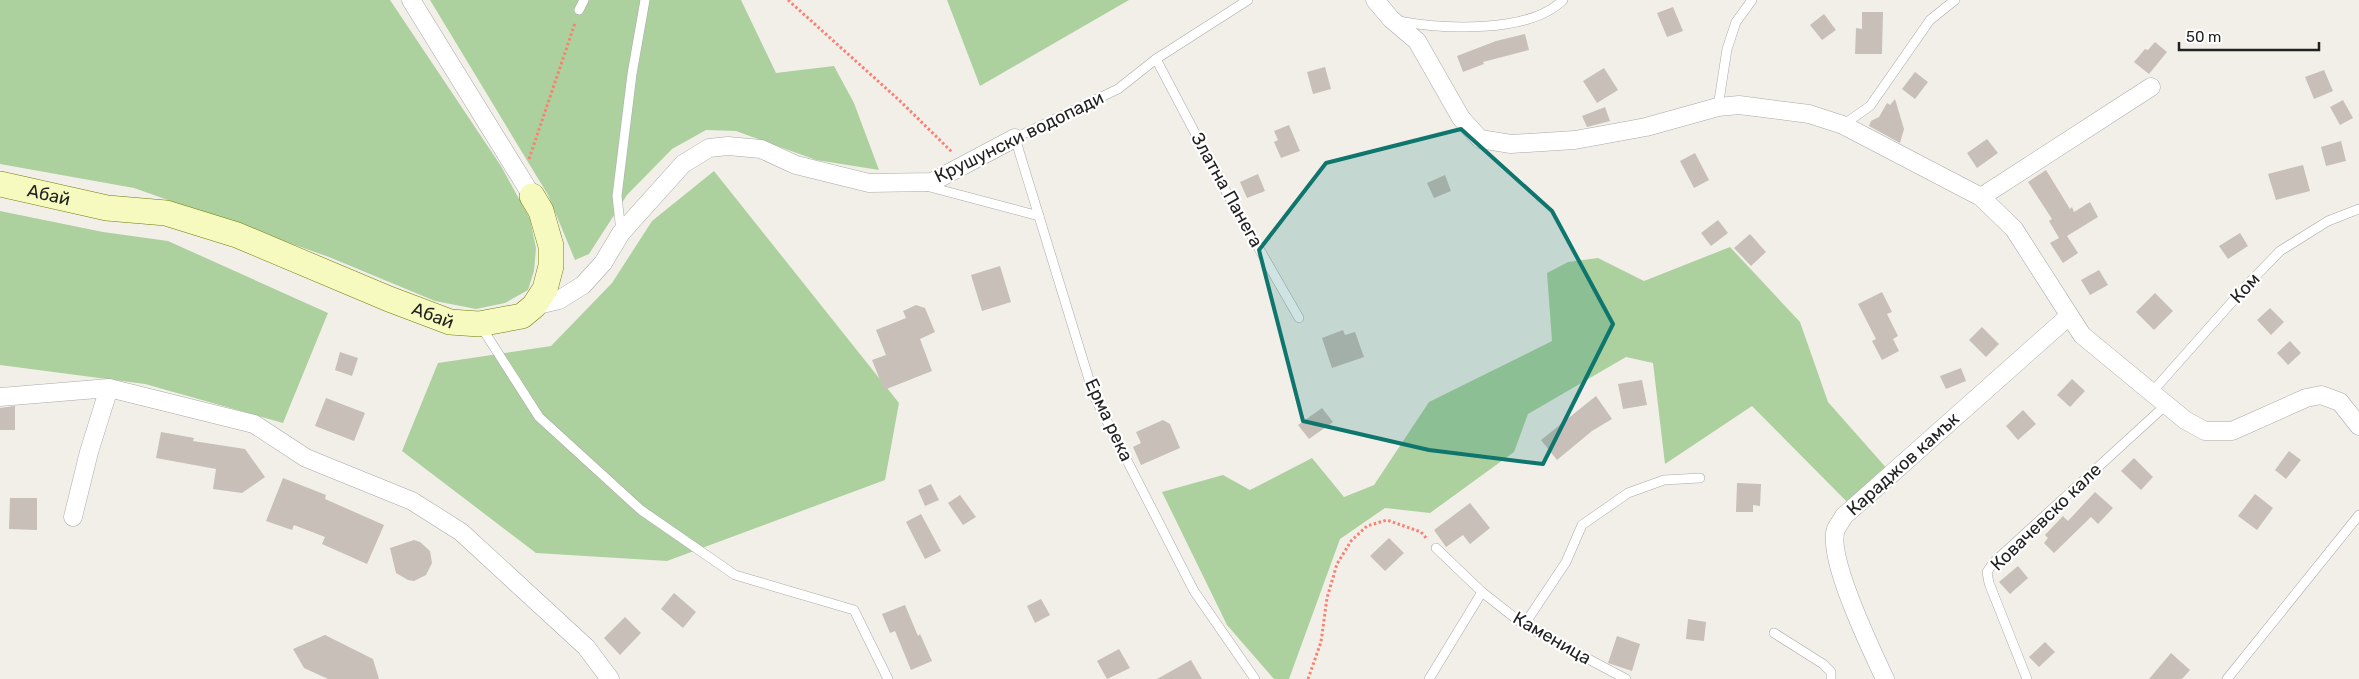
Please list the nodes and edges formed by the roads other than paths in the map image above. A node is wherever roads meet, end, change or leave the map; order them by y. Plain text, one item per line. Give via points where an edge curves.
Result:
1 (411, 0) edge
2 (575, 0) edge
3 (584, 0) edge
4 (645, 0) edge
5 (1248, 0) edge
6 (1375, 0) edge
7 (1563, 0) edge
8 (1752, 0) edge
9 (1955, 0) edge
10 (1391, 19) junction
11 (1156, 59) junction
12 (2152, 87) dead end
13 (1718, 107) junction
14 (1844, 125) junction
15 (1015, 138) junction
16 (911, 182) junction
17 (0, 184) edge
18 (527, 189) joint
19 (1981, 198) junction
20 (2359, 209) edge
21 (1039, 216) junction
22 (621, 233) junction
23 (534, 306) junction
24 (2069, 316) junction
25 (1299, 318) dead end
26 (479, 324) junction
27 (109, 388) junction
28 (2152, 392) junction
29 (0, 397) edge
30 (2167, 404) junction
31 (2359, 426) edge
32 (1700, 478) dead end
33 (2359, 515) edge
34 (73, 516) dead end
35 (1436, 548) road end
36 (1482, 592) junction
37 (1524, 625) junction
38 (1774, 633) dead end
39 (610, 679) edge
40 (888, 679) edge
41 (1255, 679) edge
42 (1428, 679) edge
43 (1626, 679) edge
44 (1831, 679) edge
45 (1885, 679) edge
46 (2027, 679) edge
47 (2227, 679) edge

1 - 18 street
2 - 3 lane via 579,10
4 - 22 lane via 617,196
5 - 11 lane, Крушунски водопади
6 - 10 street
7 - 10 lane via 1555,8 1513,25 1429,26
8 - 13 lane via 1736,22 1727,48
9 - 14 lane via 1930,20 1870,106
10 - 13 street via 1417,41 1461,118 1480,139 1511,144 1575,140 1646,127
11 - 15 lane, Крушунски водопади via 1118,89
11 - 25 lane, Златна Панега via 1223,186
12 - 19 street
13 - 14 street via 1739,105 1809,114
14 - 19 street
15 - 16 street, Крушунски водопади via 932,182
15 - 21 lane, Ерма река
16 - 21 lane
16 - 22 street, Крушунски водопади via 869,183 796,166 761,149 709,148 683,164
17 - 26 street, Абай via 107,208 166,213 237,235 389,300 450,322
18 - 23 street via 542,211 551,246 551,266 545,289
19 - 24 street via 2014,229
20 - 28 lane, Ком via 2328,221 2280,251
21 - 41 lane, Ерма река via 1094,396 1194,590
22 - 23 street, Крушунски водопади via 603,263 583,285 559,300
23 - 26 street, Абай via 522,316
24 - 28 street via 2082,335
24 - 45 street, Караджов камък via 1844,516 1836,530 1835,547 1852,607
26 - 40 lane via 539,417 642,510 735,575 854,610
27 - 29 street
27 - 34 street
27 - 39 street via 254,424 306,458 412,501 461,532 586,647
28 - 30 street
30 - 31 street via 2185,420 2205,431 2232,431 2306,398 2321,395 2340,402
30 - 46 lane, Ковачевско кале via 1992,563 1987,572
32 - 37 lane via 1664,480 1628,493 1582,525 1566,562
33 - 47 lane
35 - 36 lane, Каменица
36 - 37 lane, Каменица
36 - 42 lane
37 - 43 lane, Каменица
38 - 44 lane via 1824,664 1831,672

